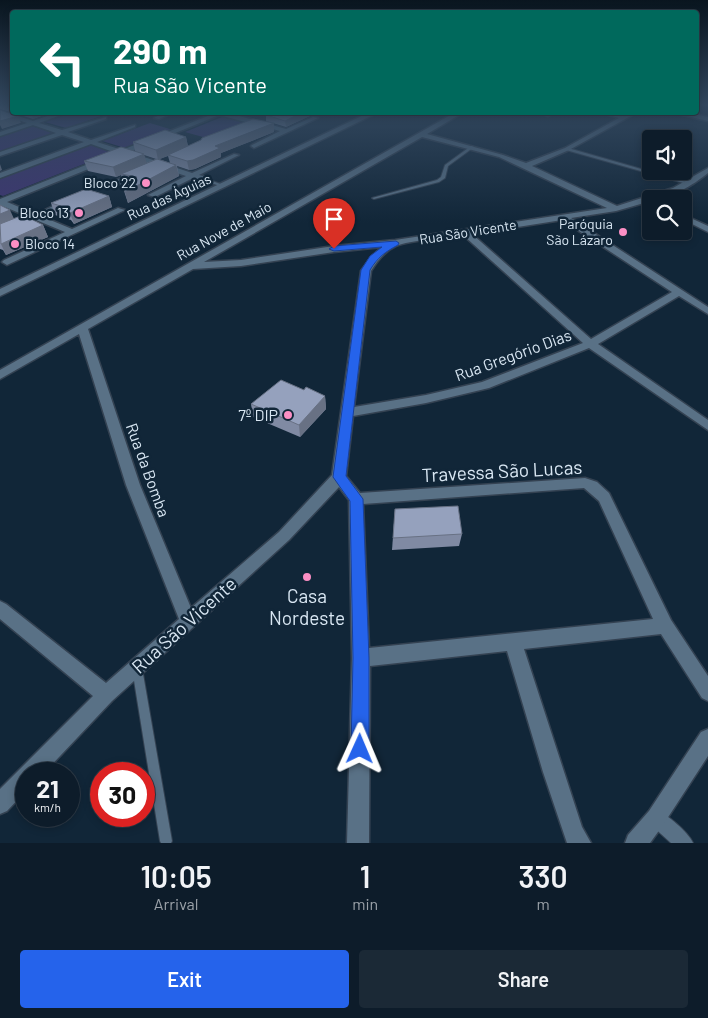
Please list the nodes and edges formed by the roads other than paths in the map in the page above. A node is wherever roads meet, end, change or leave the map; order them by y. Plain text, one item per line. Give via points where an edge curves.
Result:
1 (27, 144) edge
2 (85, 144) edge
3 (98, 144) edge
4 (143, 144) edge
5 (258, 144) edge
6 (310, 144) edge
7 (407, 144) edge
8 (457, 144) edge
9 (576, 144) edge
10 (254, 146) dead end
11 (472, 148) junction
12 (567, 149) junction
13 (122, 153) junction
14 (0, 154) edge
15 (236, 155) dead end
16 (166, 161) edge
17 (158, 164) junction
18 (526, 166) junction
19 (706, 174) edge
20 (0, 176) edge
21 (192, 176) junction
22 (203, 179) joint
23 (688, 183) junction
24 (113, 184) dead end
25 (224, 186) junction
26 (672, 190) edge
27 (152, 195) dead end
28 (80, 197) edge
29 (374, 198) dead end
30 (0, 202) edge
31 (642, 202) edge
32 (616, 209) junction
33 (121, 210) dead end
34 (36, 217) junction
35 (563, 217) junction
36 (692, 221) edge
37 (708, 229) edge
38 (0, 232) edge
39 (72, 232) junction
40 (465, 232) junction
41 (396, 243) junction
42 (7, 262) dead end
43 (190, 266) junction
44 (0, 293) edge
45 (677, 293) junction
46 (708, 311) edge
47 (82, 327) junction
48 (590, 344) junction
49 (0, 375) edge
50 (346, 413) junction
51 (708, 426) edge
52 (339, 477) junction
53 (356, 499) junction
54 (0, 609) edge
55 (188, 621) junction
56 (665, 626) junction
57 (514, 642) junction
58 (361, 658) junction
59 (137, 668) junction
60 (708, 692) edge
61 (106, 695) junction
62 (708, 739) edge
63 (42, 762) edge
64 (15, 788) edge
65 (0, 804) edge
66 (656, 818) junction
67 (166, 841) dead end
68 (358, 843) edge
69 (580, 843) edge
70 (636, 843) edge
71 (684, 843) edge

1 - 14 street
2 - 20 street
3 - 13 street
4 - 13 street
5 - 10 street
6 - 25 street, Rua das Águias
7 - 43 street, Rua Nove de Maio
8 - 11 street
9 - 12 street
11 - 18 street
11 - 29 lane via 446,166 443,178 438,181
12 - 18 street
12 - 23 lane
13 - 17 street
13 - 30 street
15 - 21 street
16 - 17 street
17 - 21 street
17 - 24 street
18 - 32 street
19 - 23 street, Rua São Vicente
21 - 22 street
21 - 27 street
22 - 25 lane
23 - 26 street, Rua São Vicente
25 - 44 street, Rua das Águias
28 - 34 street
30 - 34 street
31 - 32 street, Rua São Vicente
32 - 35 street, Rua São Vicente
33 - 39 street
34 - 38 street
34 - 39 street
35 - 40 street, Rua São Vicente
35 - 45 street
36 - 37 street
39 - 42 street
40 - 41 street, Rua São Vicente
40 - 48 street
41 - 43 street, Rua São Vicente
41 - 50 street via 373,258 366,270
43 - 47 street, Rua Nove de Maio
45 - 46 street
45 - 48 street, Rua Gregório Dias
47 - 49 street, Rua Nove de Maio
47 - 55 street, Rua da Bomba via 133,485
48 - 50 street, Rua Gregório Dias via 485,386
48 - 51 street
50 - 52 street
52 - 53 street
52 - 55 street, Rua São Vicente via 284,536
53 - 56 street, Travessa São Lucas via 585,483 604,497
53 - 58 street
54 - 61 street
55 - 59 street, Rua São Vicente
56 - 57 street
56 - 60 street, Travessa São Lucas
57 - 58 street
57 - 69 street via 553,772
58 - 68 street
59 - 61 street, Rua São Vicente
59 - 67 lane
61 - 63 street, Rua São Vicente
62 - 66 street
64 - 65 street
66 - 70 street
66 - 71 street

